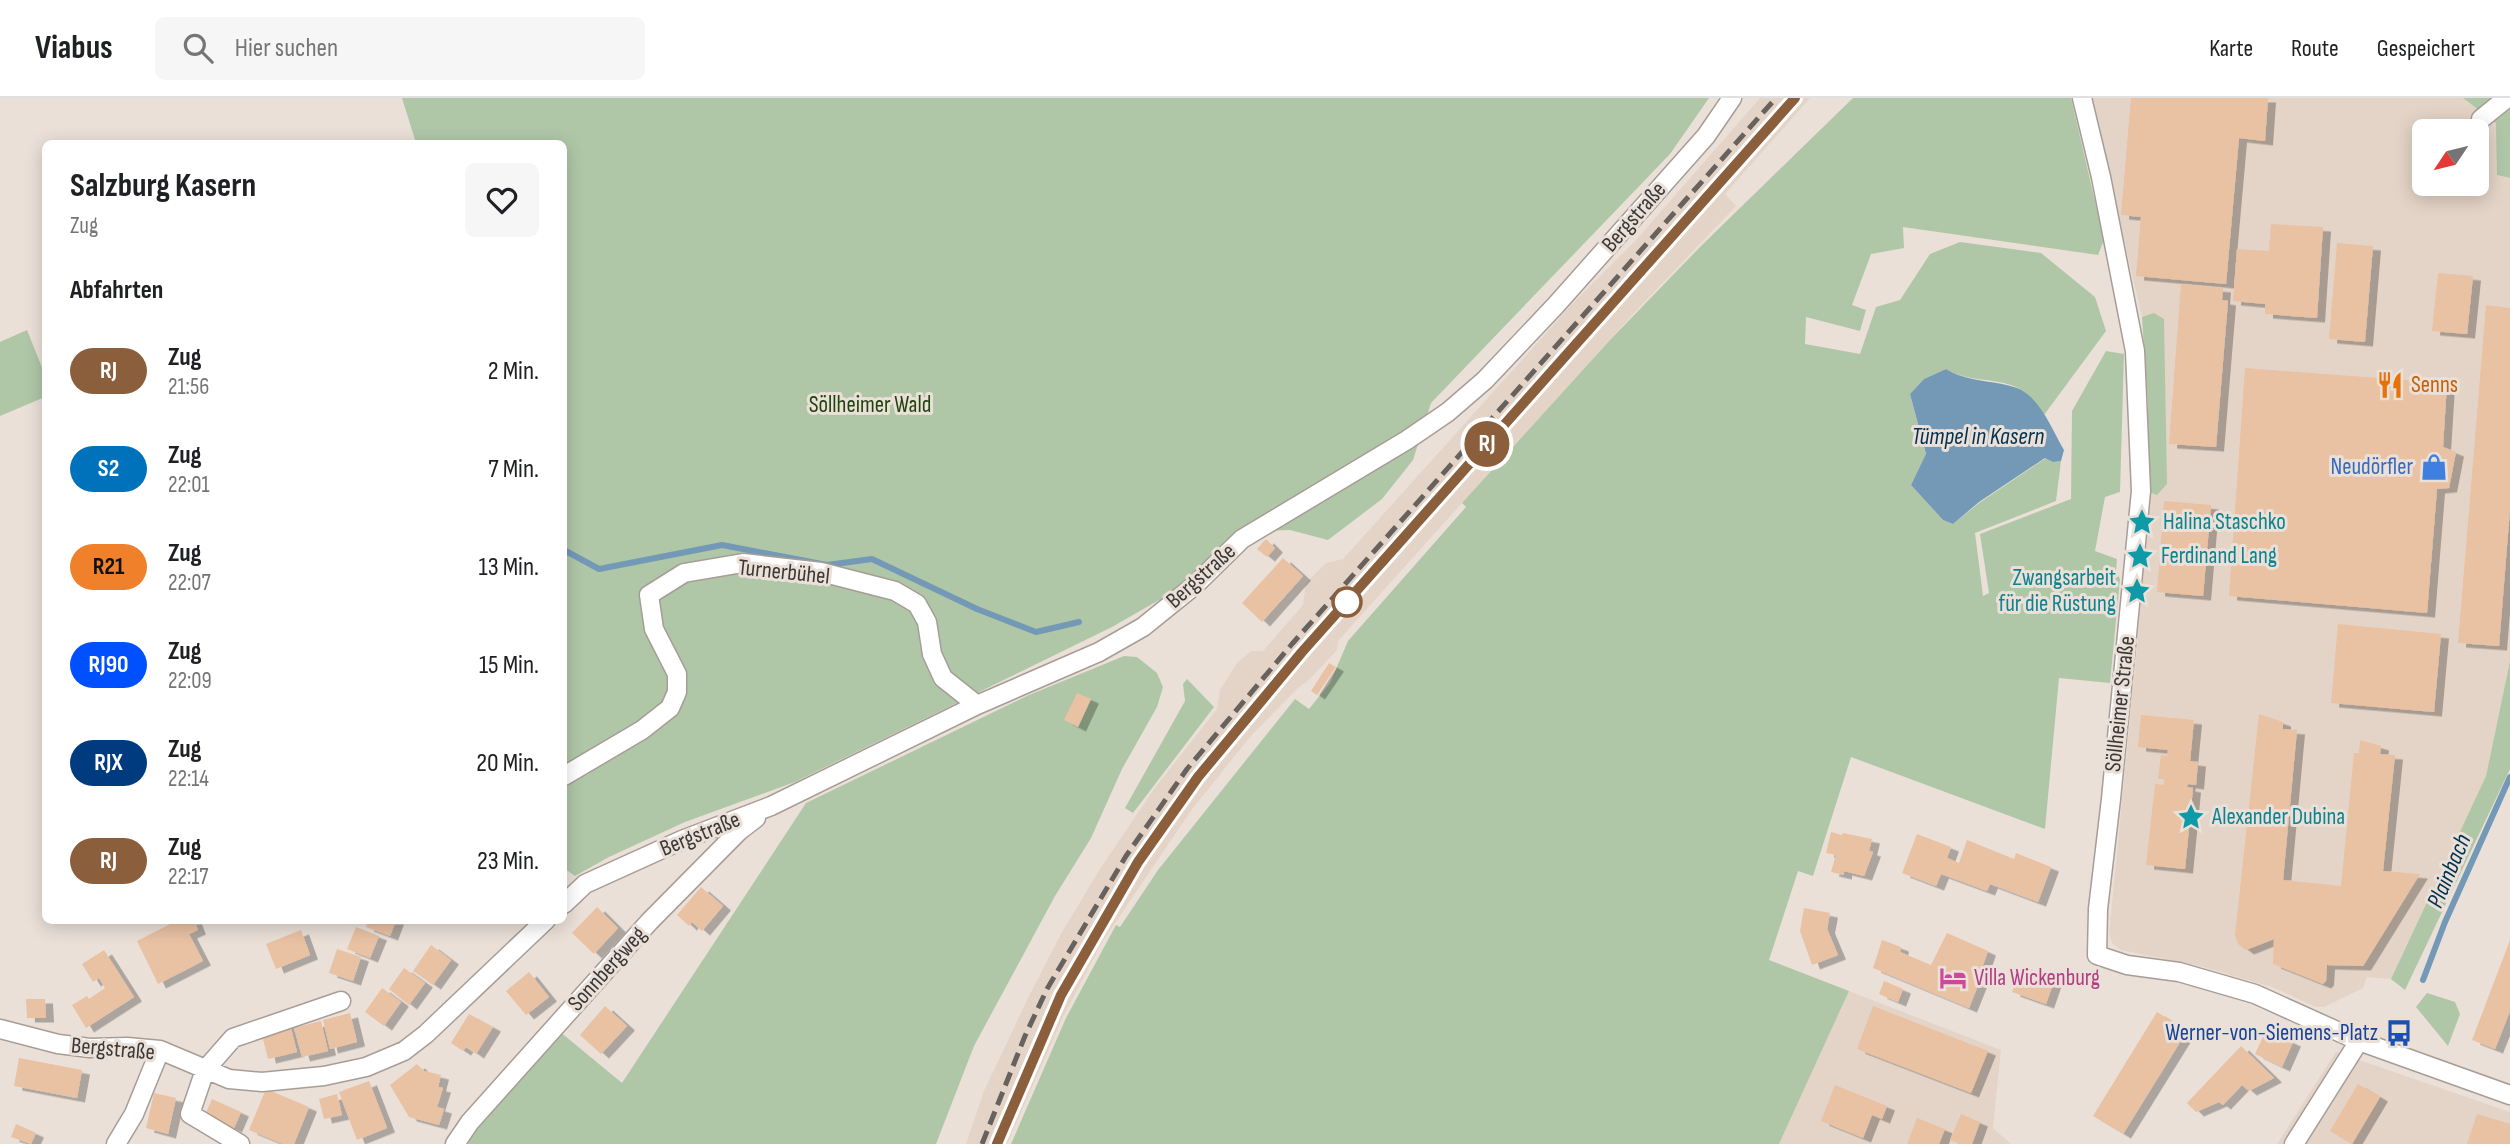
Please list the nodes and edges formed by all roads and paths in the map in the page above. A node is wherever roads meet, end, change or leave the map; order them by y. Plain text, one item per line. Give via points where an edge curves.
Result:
1 (1731, 98) edge
2 (2082, 98) edge
3 (2507, 98) edge
4 (2481, 119) dead end
5 (977, 705) junction
6 (567, 774) edge
7 (771, 806) junction
8 (567, 901) edge
9 (542, 924) edge
10 (341, 1001) dead end
11 (0, 1029) edge
12 (2359, 1041) junction
13 (160, 1050) junction
14 (205, 1070) junction
15 (2510, 1095) edge
16 (116, 1144) edge
17 (240, 1144) edge
18 (455, 1144) edge
19 (2294, 1144) edge

1 - 5 street, Bergstraße via 1706,136 1556,305 1448,412 1242,539 1143,627 1099,652
2 - 12 street, Söllheimer Straße via 2135,351 2141,491 2097,954 2255,993
3 - 4 street
5 - 6 street, Turnerbühel via 943,678 917,604 895,591 821,572 743,563 684,573 649,595 654,629 677,674 677,692 670,708
5 - 7 street, Bergstraße
7 - 8 street, Bergstraße via 585,884
7 - 18 street, Sonnbergweg via 739,831 649,922
9 - 14 street, Bergstraße via 426,1034 389,1058 324,1076 262,1082 229,1079
10 - 14 street via 233,1038
11 - 13 street, Bergstraße via 58,1044
12 - 15 street
12 - 19 street
13 - 14 street, Bergstraße
13 - 16 street via 134,1114
14 - 17 street via 190,1114

